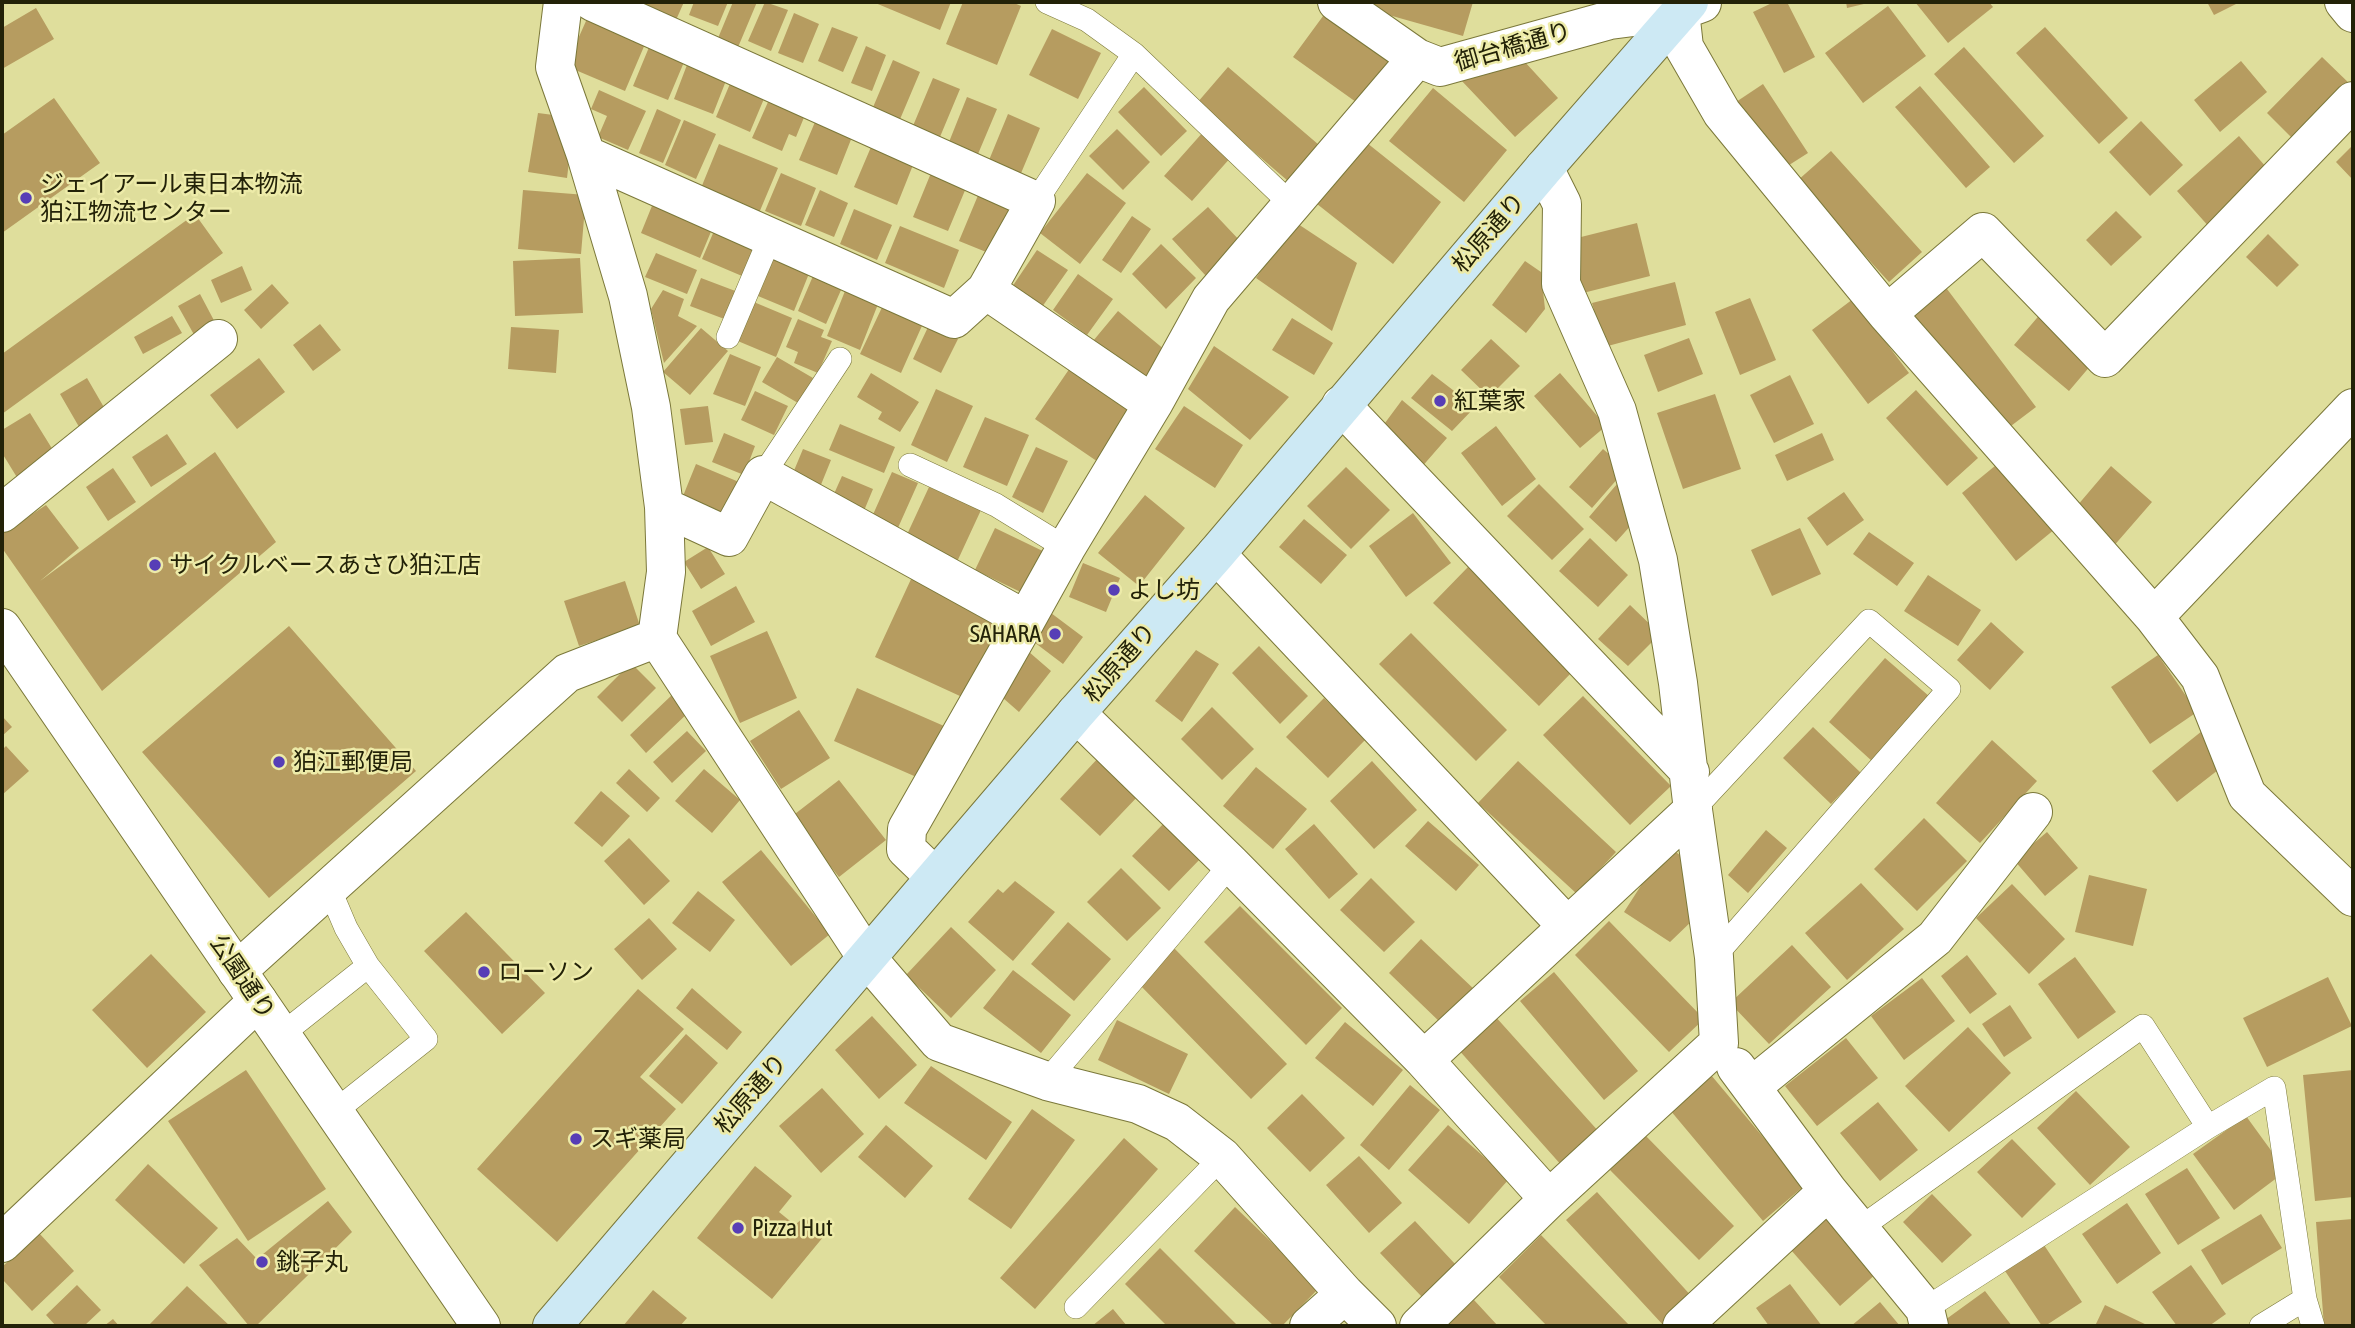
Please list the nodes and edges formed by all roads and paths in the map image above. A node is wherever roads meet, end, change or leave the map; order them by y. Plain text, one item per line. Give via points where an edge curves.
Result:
1 (563, 2) edge
2 (593, 2) edge
3 (1047, 2) edge
4 (2344, 2) edge
5 (1343, 3) edge
6 (1692, 5) edge
7 (2353, 13) edge
8 (1134, 54) junction
9 (1417, 58) junction
10 (2353, 101) edge
11 (586, 155) junction
12 (1544, 168) junction
13 (1036, 201) junction
14 (1292, 205) junction
15 (770, 238) junction
16 (986, 290) junction
17 (1887, 314) junction
18 (728, 337) dead end
19 (218, 339) dead end
20 (840, 359) dead end
21 (1153, 404) junction
22 (1341, 405) junction
23 (2353, 408) edge
24 (910, 465) dead end
25 (763, 475) junction
26 (664, 507) junction
27 (2, 513) edge
28 (1066, 548) junction
29 (1216, 554) junction
30 (2154, 617) junction
31 (1026, 620) junction
32 (4, 638) edge
33 (657, 638) junction
34 (1076, 713) junction
35 (1690, 772) junction
36 (1693, 810) junction
37 (2033, 812) dead end
38 (1231, 864) junction
39 (935, 877) junction
40 (329, 888) junction
41 (2353, 897) edge
42 (1567, 926) junction
43 (1714, 957) junction
44 (867, 958) junction
45 (368, 965) junction
46 (248, 986) junction
47 (281, 1035) junction
48 (1719, 1043) junction
49 (1424, 1060) junction
50 (1047, 1081) junction
51 (1751, 1087) junction
52 (334, 1112) junction
53 (2208, 1127) junction
54 (1222, 1157) junction
55 (1828, 1191) junction
56 (1549, 1199) junction
57 (1860, 1228) junction
58 (2, 1242) edge
59 (1345, 1294) junction
60 (2305, 1299) junction
61 (1076, 1307) dead end
62 (1927, 1318) edge
63 (481, 1326) edge
64 (552, 1326) edge
65 (1310, 1326) edge
66 (1377, 1326) edge
67 (1419, 1326) edge
68 (1682, 1326) edge
69 (2261, 1326) edge
70 (2313, 1326) edge

1 - 11 street via 555,67
2 - 13 street
3 - 8 lane via 1087,20
4 - 7 street
5 - 9 street, 御台橋通り
6 - 9 street, 御台橋通り via 1610,19 1440,67
6 - 12 main road, 松原通り
6 - 17 street via 1684,47 1722,113
8 - 13 lane
8 - 14 lane
9 - 14 street
10 - 17 street via 2105,358 1983,232
11 - 15 street
11 - 26 street via 628,296 651,407
12 - 22 main road, 松原通り
12 - 35 street via 1562,204 1561,284 1617,411 1658,560
13 - 16 street
14 - 21 street via 1211,299
15 - 16 street via 954,319
15 - 18 lane
16 - 21 street
17 - 30 street
19 - 27 street
20 - 25 lane
21 - 28 street
22 - 29 main road, 松原通り
22 - 35 street
23 - 30 street
24 - 28 lane via 996,505
25 - 26 street via 729,537
25 - 31 street
26 - 33 street via 666,572
28 - 31 street
29 - 34 main road, 松原通り
29 - 42 street
30 - 41 street via 2200,677 2248,795
31 - 39 street via 907,829 906,849
32 - 46 street, 公園通り
33 - 40 street via 566,673
33 - 44 street
34 - 38 street
34 - 39 main road, 松原通り
35 - 36 street
36 - 42 street
36 - 43 street
36 - 43 lane via 1869,621 1949,689
37 - 51 street via 1935,938
38 - 49 street
38 - 50 lane
39 - 44 main road, 松原通り
40 - 45 lane
40 - 46 street
42 - 49 street
43 - 48 street
44 - 50 street via 939,1042
44 - 64 main road, 松原通り
45 - 47 lane
45 - 52 lane via 426,1039
46 - 47 street, 公園通り
46 - 58 street
47 - 52 street, 公園通り
48 - 51 street
48 - 56 street
49 - 56 street
50 - 54 street via 1138,1104 1177,1122
51 - 55 street
52 - 63 street, 公園通り
53 - 57 lane via 2143,1026
53 - 60 lane via 2274,1088
53 - 62 lane
54 - 59 street
54 - 61 lane
55 - 57 street
55 - 68 street
56 - 67 street
57 - 62 street
59 - 65 street
59 - 66 street
60 - 69 lane
60 - 70 lane

